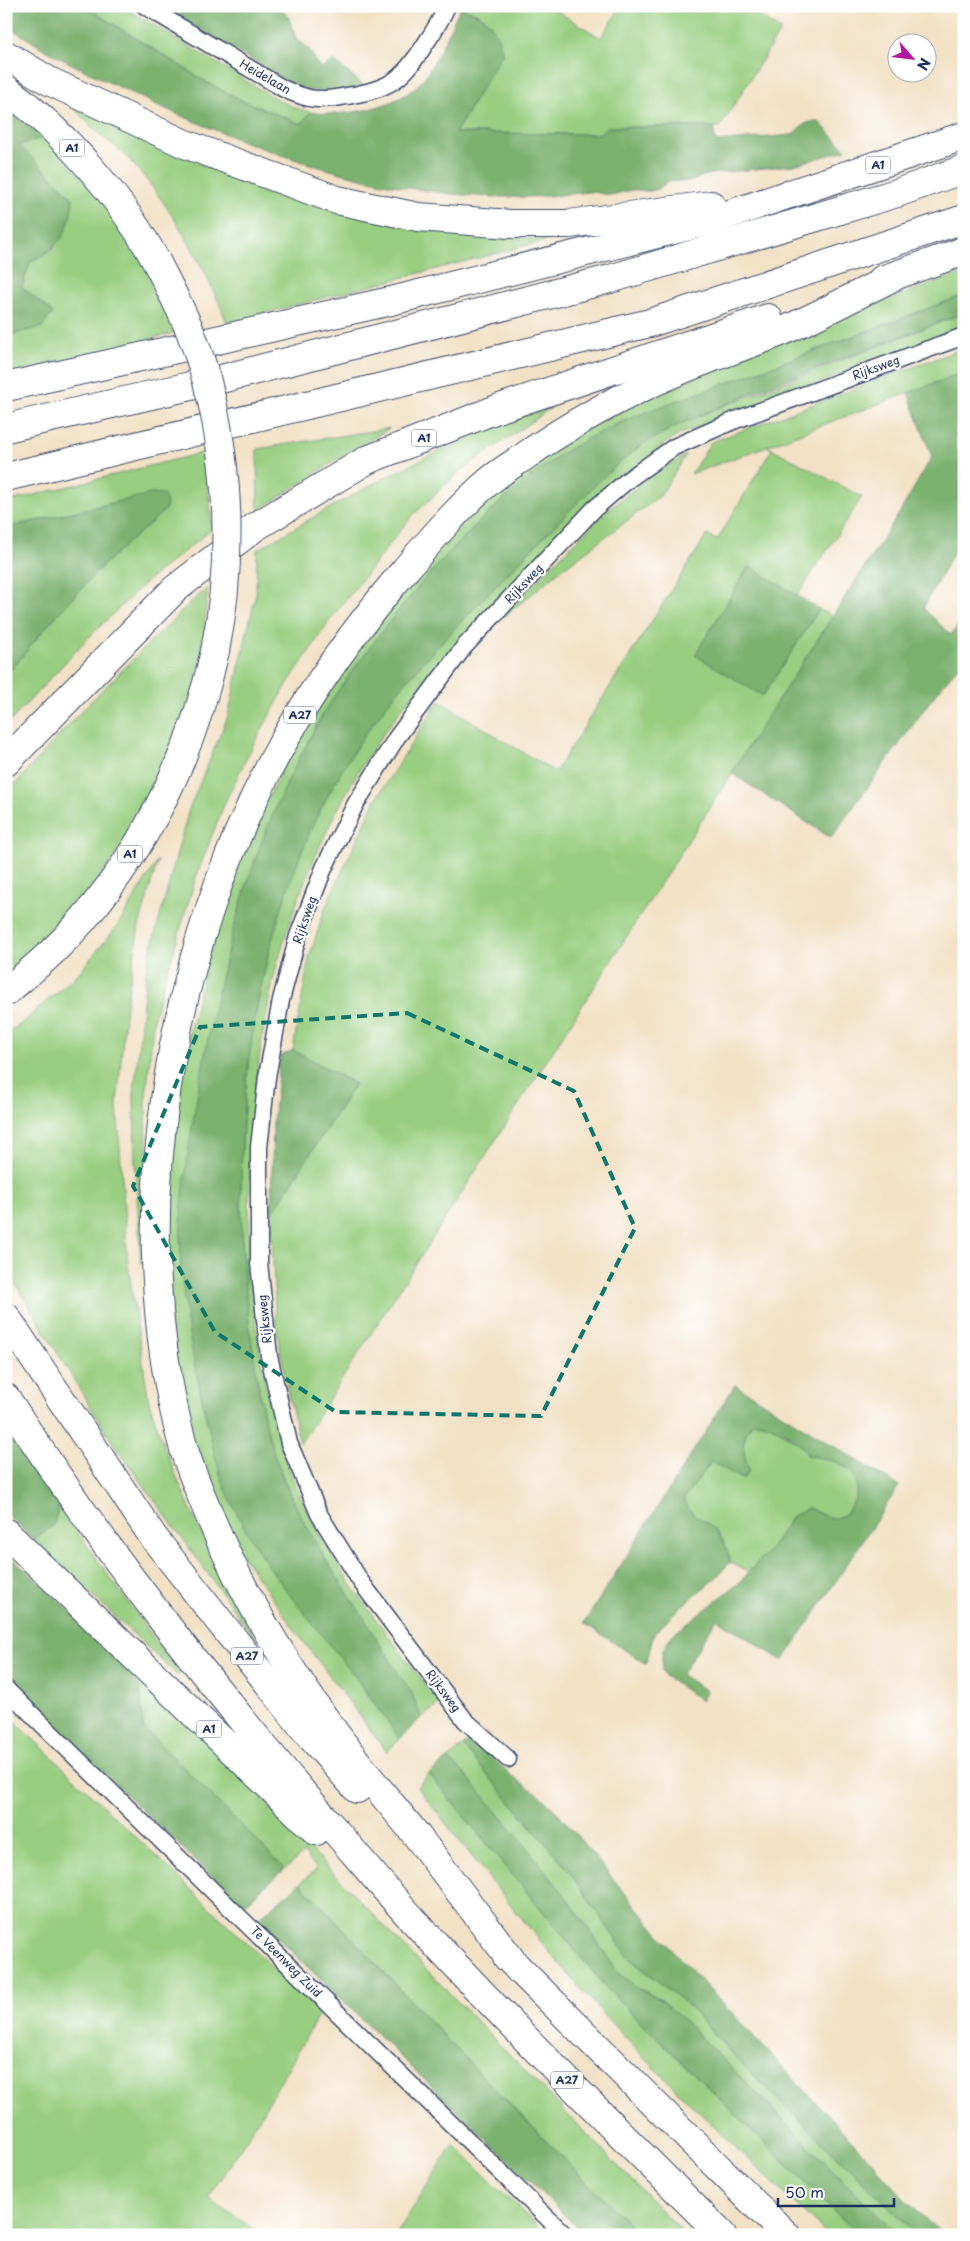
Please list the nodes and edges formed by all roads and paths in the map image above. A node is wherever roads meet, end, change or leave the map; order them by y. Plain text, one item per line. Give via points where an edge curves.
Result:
1 (145, 6) edge
2 (446, 6) edge
3 (6, 55) edge
4 (6, 89) edge
5 (964, 136) edge
6 (964, 169) edge
7 (792, 194) junction
8 (964, 219) edge
9 (964, 250) edge
10 (899, 274) junction
11 (964, 336) edge
12 (6, 387) edge
13 (6, 428) edge
14 (6, 477) edge
15 (29, 740) junction
16 (6, 762) edge
17 (6, 770) edge
18 (6, 992) edge
19 (6, 1317) edge
20 (6, 1398) edge
21 (6, 1534) edge
22 (6, 1688) edge
23 (508, 1759) dead end
24 (414, 1922) junction
25 (519, 1970) junction
26 (565, 2235) edge
27 (722, 2235) edge
28 (786, 2235) edge

1 - 2 street, Heidelaan via 305,99 370,92 393,83 409,69 442,18
3 - 7 highway, A1 via 49,81 185,144 338,200 418,217 510,224 569,224
4 - 18 highway, A1, bridge via 75,152 129,216 156,261 191,335 207,388 221,456 226,511 226,568 215,650 194,729 158,809 122,867 83,918
5 - 7 highway, A1
6 - 13 highway via 897,193 610,279 221,379
7 - 12 highway, A1 via 709,220 400,299
8 - 14 highway via 650,323
9 - 10 highway, A1
10 - 15 highway, A1 via 497,409 367,460 255,527 174,588
10 - 25 highway, A27 via 786,330 676,372 562,430 487,483 437,533 376,604 328,671 281,747 245,820 220,881 188,985 167,1091 156,1220 162,1342 184,1450 228,1557 255,1610 296,1676 353,1757
11 - 23 street, Rijksweg via 733,421 674,447 594,509 464,647 397,737 337,841 298,936 281,1000 259,1147 258,1263 269,1356 288,1443 320,1514 361,1582 464,1720
15 - 16 highway
15 - 17 highway, A1
19 - 25 highway, A27 via 101,1462 188,1582 306,1731
20 - 24 highway, A27 via 45,1458 178,1641 270,1755
21 - 24 highway, A1 via 282,1800
22 - 26 street, Te Veenweg Zuid
24 - 27 highway, A27
25 - 28 highway, A27

